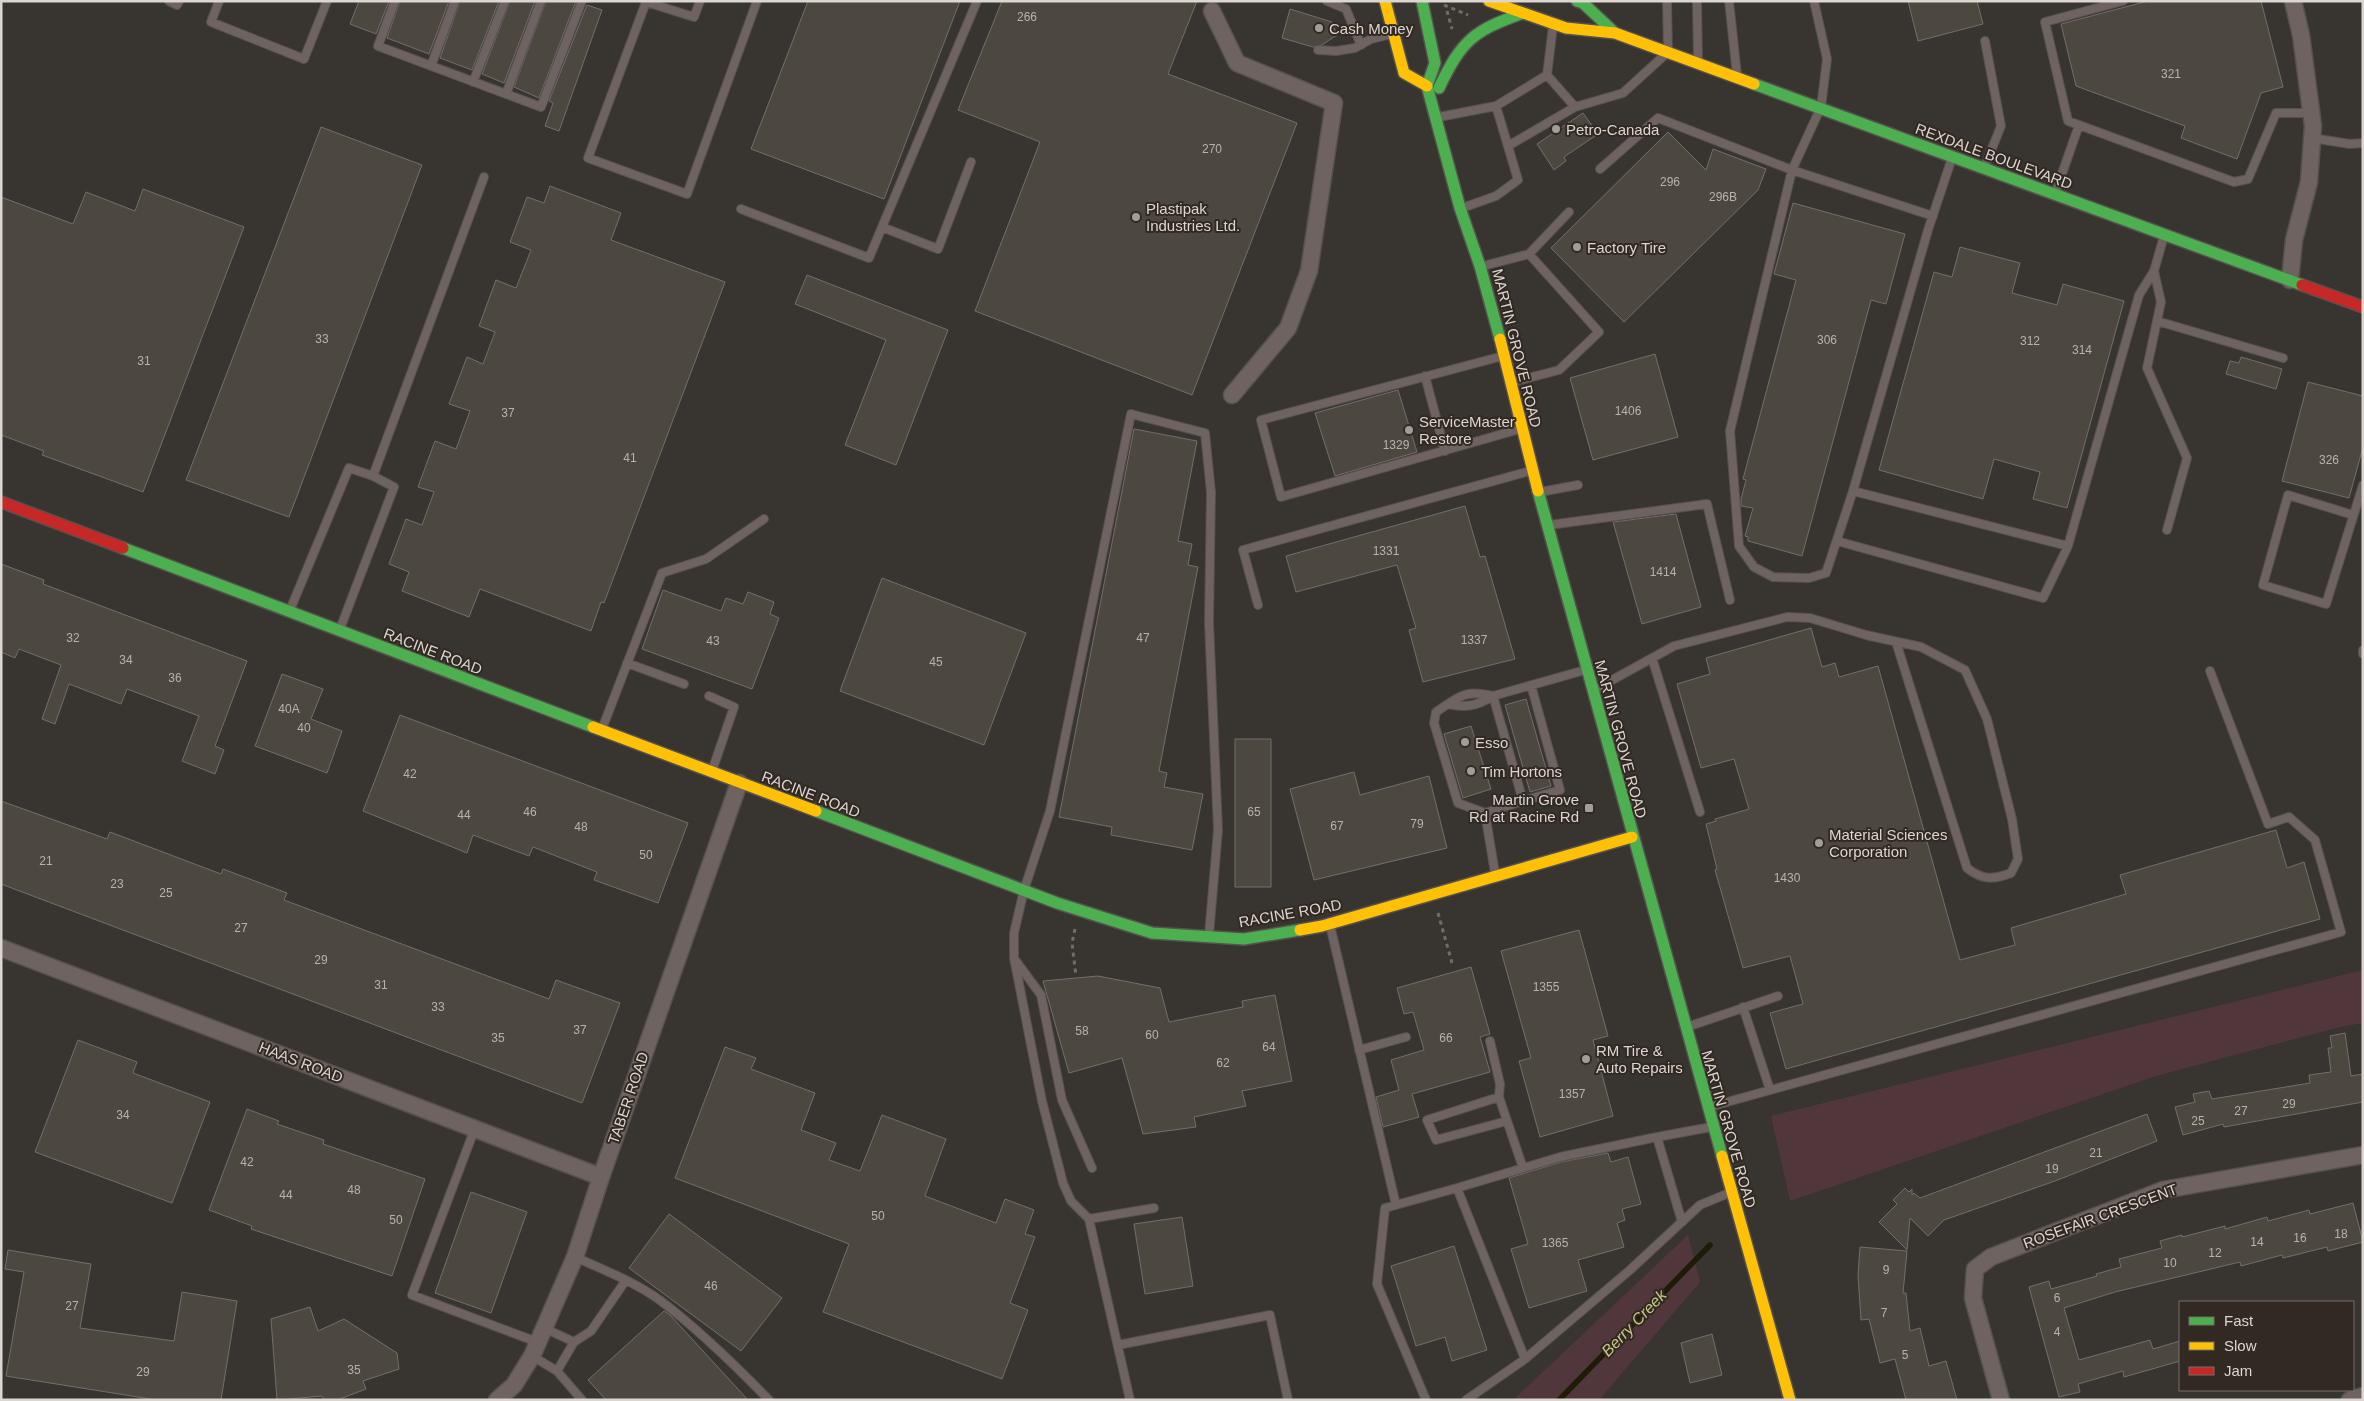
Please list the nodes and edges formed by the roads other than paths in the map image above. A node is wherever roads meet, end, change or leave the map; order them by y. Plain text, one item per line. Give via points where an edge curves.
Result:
1 (169, 1) edge
2 (178, 1) edge
3 (219, 1) edge
4 (327, 1) edge
5 (395, 1) edge
6 (455, 1) edge
7 (505, 1) edge
8 (541, 1) edge
9 (582, 1) edge
10 (700, 1) edge
11 (757, 1) edge
12 (978, 1) edge
13 (1328, 1) edge
14 (1385, 1) edge
15 (1422, 1) edge
16 (1488, 1) edge
17 (1577, 1) edge
18 (1666, 1) edge
19 (1697, 1) edge
20 (1729, 1) edge
21 (1814, 1) edge
22 (2124, 1) edge
23 (2292, 1) edge
24 (1212, 11) dead end
25 (1523, 13) junction
26 (1554, 24) junction
27 (1615, 33) junction
28 (1394, 34) junction
29 (1985, 41) dead end
30 (1361, 45) junction
31 (1318, 50) dead end
32 (1668, 52) junction
33 (1698, 63) junction
34 (431, 66) junction
35 (1547, 75) junction
36 (1737, 77) junction
37 (473, 82) junction
38 (1427, 86) junction
39 (506, 94) junction
40 (1432, 103) junction
41 (1496, 106) junction
42 (1575, 107) junction
43 (1821, 107) junction
44 (2312, 113) junction
45 (1437, 118) junction
46 (2079, 125) junction
47 (2312, 138) junction
48 (2363, 143) edge
49 (1508, 146) junction
50 (1952, 156) junction
51 (971, 162) dead end
52 (1600, 168) dead end
53 (1984, 168) junction
54 (1792, 170) junction
55 (484, 177) dead end
56 (2055, 194) junction
57 (1460, 208) junction
58 (741, 209) dead end
59 (1569, 212) dead end
60 (1933, 216) junction
61 (882, 227) junction
62 (2165, 235) junction
63 (1529, 254) junction
64 (1480, 266) junction
65 (2154, 271) junction
66 (2290, 280) junction
67 (2363, 307) edge
68 (2157, 321) junction
69 (1505, 356) junction
70 (2283, 358) dead end
71 (1425, 376) junction
72 (1511, 383) junction
73 (1232, 395) dead end
74 (1521, 429) junction
75 (1445, 451) junction
76 (1534, 470) junction
77 (373, 476) junction
78 (1578, 485) dead end
79 (2363, 485) edge
80 (1853, 491) junction
81 (1540, 492) junction
82 (1, 502) edge
83 (2353, 515) junction
84 (764, 519) dead end
85 (1549, 525) junction
86 (2167, 530) dead end
87 (1837, 541) junction
88 (2068, 546) junction
89 (1730, 600) dead end
90 (1258, 605) dead end
91 (290, 612) junction
92 (340, 631) junction
93 (1896, 642) junction
94 (2363, 650) edge
95 (2363, 654) edge
96 (1652, 658) junction
97 (627, 663) junction
98 (1587, 670) junction
99 (2210, 671) dead end
100 (684, 684) dead end
101 (1531, 685) junction
102 (1593, 691) junction
103 (709, 696) dead end
104 (1493, 696) junction
105 (1448, 704) junction
106 (1511, 728) dead end
107 (1503, 730) junction
108 (601, 731) junction
109 (1518, 749) dead end
110 (1509, 752) junction
111 (711, 773) junction
112 (739, 783) junction
113 (1523, 801) junction
114 (1700, 812) dead end
115 (1485, 813) junction
116 (1632, 837) junction
117 (1495, 876) junction
118 (1024, 890) junction
119 (1330, 924) junction
120 (1209, 937) junction
121 (1, 948) edge
122 (1014, 958) junction
123 (1778, 996) dead end
124 (1743, 1007) junction
125 (1685, 1027) junction
126 (1406, 1037) dead end
127 (1490, 1041) dead end
128 (1359, 1050) junction
129 (1770, 1090) junction
130 (1499, 1097) junction
131 (1707, 1108) junction
132 (1507, 1121) junction
133 (1713, 1127) junction
134 (475, 1128) junction
135 (1658, 1137) junction
136 (2363, 1155) edge
137 (1092, 1168) dead end
138 (1523, 1168) junction
139 (601, 1177) junction
140 (1457, 1188) junction
141 (1731, 1192) junction
142 (1396, 1205) junction
143 (1154, 1208) dead end
144 (1088, 1219) junction
145 (1682, 1222) junction
146 (575, 1257) junction
147 (626, 1280) junction
148 (538, 1342) junction
149 (574, 1342) junction
150 (1118, 1345) junction
151 (1525, 1359) junction
152 (557, 1371) junction
153 (2363, 1396) edge
154 (497, 1400) edge
155 (582, 1400) edge
156 (769, 1400) edge
157 (1130, 1400) edge
158 (1288, 1400) edge
159 (1426, 1400) edge
160 (1466, 1400) edge
161 (1790, 1400) edge
162 (2001, 1400) edge
163 (2350, 1400) edge

1 - 2 lane via 177,5
3 - 4 lane via 211,22 304,59
5 - 34 lane via 378,46
6 - 34 lane
7 - 37 lane
8 - 39 lane
9 - 39 lane via 541,107
10 - 11 lane via 694,18 646,2 588,158 687,194
12 - 61 lane
13 - 30 lane via 1346,9
14 - 28 main road
15 - 38 main road via 1435,63
16 - 25 main road, REXDALE BOULEVARD
17 - 27 main road, REXDALE BOULEVARD
18 - 32 lane
19 - 33 lane
20 - 36 lane
21 - 43 lane via 1827,59
22 - 46 lane via 2045,22 2068,121
23 - 44 street via 2301,35
24 - 73 street via 1237,63 1334,104 1309,271 1288,328
25 - 26 main road, REXDALE BOULEVARD
25 - 40 main road via 1469,37 1452,60
26 - 27 main road, REXDALE BOULEVARD
26 - 35 lane
27 - 32 main road, REXDALE BOULEVARD
28 - 30 lane via 1371,39
28 - 38 main road via 1404,73
29 - 53 lane via 2001,126
30 - 31 lane via 1336,51
32 - 33 main road, REXDALE BOULEVARD
32 - 42 lane via 1624,93
33 - 36 main road, REXDALE BOULEVARD
34 - 37 lane
35 - 41 lane
35 - 42 lane
36 - 43 main road, REXDALE BOULEVARD
37 - 39 lane
38 - 40 main road, MARTIN GROVE ROAD
40 - 45 main road, MARTIN GROVE ROAD
41 - 45 lane
41 - 49 lane
42 - 49 lane
43 - 50 main road, REXDALE BOULEVARD
43 - 54 lane
44 - 46 lane via 2276,113 2248,179 2234,182
44 - 47 street
45 - 57 main road, MARTIN GROVE ROAD
46 - 56 lane
47 - 48 lane
47 - 66 street via 2309,182 2294,240
49 - 57 lane via 1518,180 1496,196
50 - 53 main road, REXDALE BOULEVARD
50 - 60 lane
51 - 61 lane via 938,249
52 - 54 lane via 1658,118
53 - 56 main road, REXDALE BOULEVARD
54 - 60 lane
54 - 87 lane via 1730,431 1739,546 1754,567 1774,577 1809,578 1826,574
55 - 77 lane
56 - 62 main road, REXDALE BOULEVARD
57 - 64 main road, MARTIN GROVE ROAD
58 - 61 lane via 869,258
59 - 63 lane
60 - 80 lane
62 - 65 lane
62 - 66 main road, REXDALE BOULEVARD
63 - 64 lane
63 - 72 lane via 1599,332 1559,370
64 - 69 main road, MARTIN GROVE ROAD
65 - 68 lane via 2161,302
65 - 88 lane via 2139,295
66 - 67 main road, REXDALE BOULEVARD
68 - 70 lane
68 - 86 lane via 2147,368 2188,458
69 - 71 lane
69 - 72 main road, MARTIN GROVE ROAD
71 - 75 lane
71 - 75 lane via 1261,420 1281,497
72 - 74 main road, MARTIN GROVE ROAD
74 - 75 lane
74 - 76 main road, MARTIN GROVE ROAD
76 - 81 main road, MARTIN GROVE ROAD
76 - 90 lane via 1243,550
77 - 91 lane via 349,468
77 - 92 lane via 394,487
78 - 81 lane
79 - 83 lane
80 - 87 lane
80 - 88 lane
81 - 85 main road, MARTIN GROVE ROAD
82 - 91 main road, RACINE ROAD
83 - 83 lane via 2326,604 2263,585 2288,495
84 - 97 lane via 706,559 662,573
85 - 89 lane via 1707,504
85 - 98 main road, MARTIN GROVE ROAD
87 - 88 lane via 2043,598
91 - 92 main road, RACINE ROAD
92 - 108 main road, RACINE ROAD
93 - 93 lane via 1921,647 1965,670 1987,719 2012,819 2018,859 2011,873 1996,878 1979,878 1967,868
93 - 96 lane via 1810,618 1787,617 1674,646
94 - 95 lane
96 - 102 lane
96 - 114 lane
97 - 100 lane
97 - 108 lane
98 - 101 lane
98 - 102 main road, MARTIN GROVE ROAD
99 - 129 lane via 2268,824 2289,817 2314,840 2341,932
101 - 104 lane
101 - 113 lane via 1548,764 1560,790
102 - 116 main road, MARTIN GROVE ROAD
103 - 111 lane via 734,707
104 - 105 lane via 1481,704 1464,708
104 - 105 lane via 1477,692 1456,697
104 - 107 lane
105 - 115 lane via 1436,712 1434,723 1458,804
106 - 107 lane
107 - 110 lane
108 - 111 main road, RACINE ROAD
109 - 110 lane
110 - 113 lane via 1519,772
111 - 112 main road, RACINE ROAD
112 - 118 main road, RACINE ROAD
112 - 139 street, TABER ROAD
113 - 115 lane
115 - 117 lane
116 - 117 main road, RACINE ROAD
116 - 125 main road, MARTIN GROVE ROAD
117 - 119 main road, RACINE ROAD
118 - 120 main road, RACINE ROAD via 1152,932
118 - 120 lane via 1050,811 1131,414 1205,433 1211,492 1209,623 1218,830
118 - 122 lane via 1014,933
119 - 120 main road, RACINE ROAD via 1244,939
119 - 128 lane
121 - 134 street, HAAS ROAD
122 - 137 lane via 1041,995 1062,1100
122 - 144 lane via 1042,1101 1063,1183 1071,1201
123 - 124 lane
124 - 125 lane
124 - 129 lane
125 - 131 main road, MARTIN GROVE ROAD
126 - 128 lane
127 - 130 lane via 1500,1084
128 - 142 lane
129 - 131 lane
130 - 132 lane
130 - 132 lane via 1427,1120 1436,1140
131 - 133 main road, MARTIN GROVE ROAD
132 - 138 lane
133 - 135 lane
133 - 141 main road, MARTIN GROVE ROAD
134 - 139 street, HAAS ROAD
134 - 148 lane via 412,1295
135 - 138 lane
135 - 145 lane
136 - 162 street, ROSEFAIR CRESCENT via 2163,1190 1991,1257 1974,1270 1973,1298
138 - 140 lane
139 - 146 street, TABER ROAD
140 - 142 lane
140 - 151 lane
141 - 145 lane via 1700,1205
141 - 161 main road, MARTIN GROVE ROAD
142 - 159 lane via 1385,1208 1377,1284
143 - 144 lane
144 - 150 lane
145 - 151 lane
146 - 147 lane
146 - 148 street, TABER ROAD
147 - 149 lane via 592,1330
147 - 156 lane via 660,1301 739,1368
148 - 149 lane
148 - 152 lane
148 - 154 street, TABER ROAD via 514,1385
149 - 152 lane
150 - 157 lane
150 - 158 lane via 1270,1315
151 - 160 lane
152 - 155 lane
153 - 163 street

